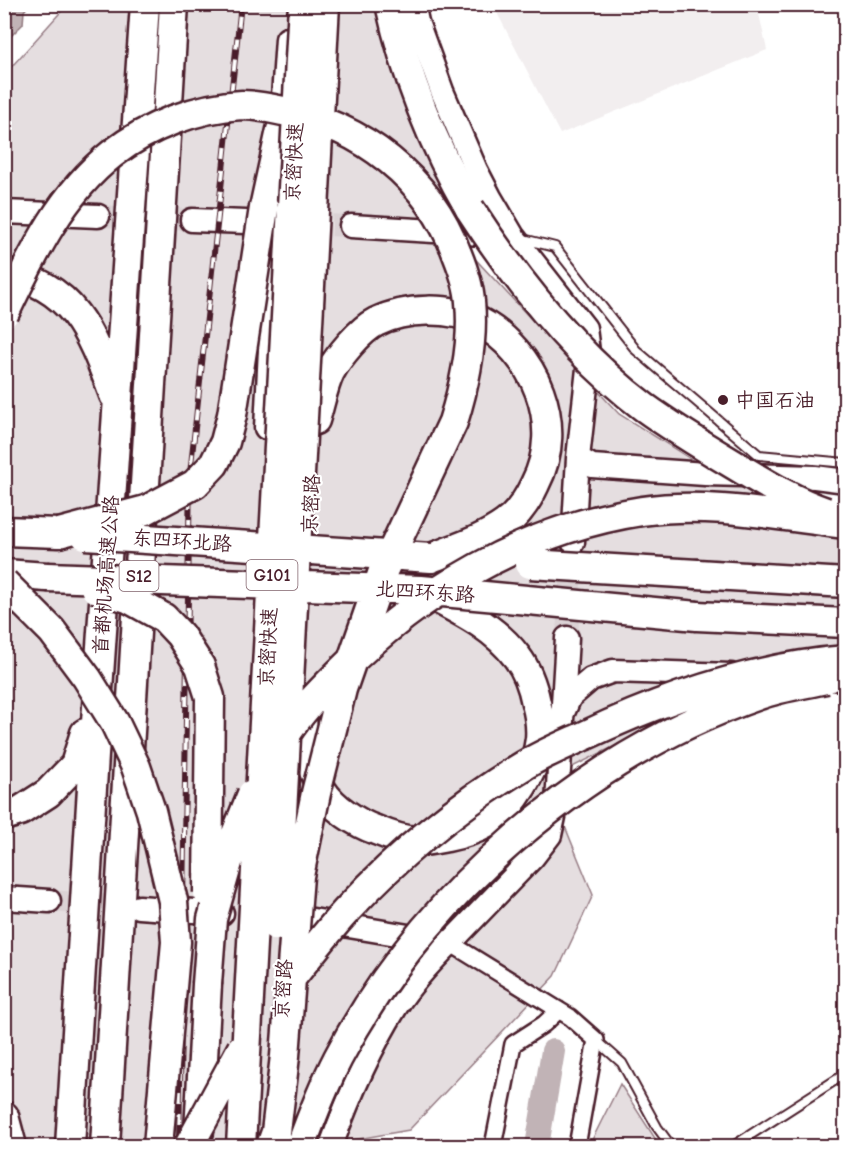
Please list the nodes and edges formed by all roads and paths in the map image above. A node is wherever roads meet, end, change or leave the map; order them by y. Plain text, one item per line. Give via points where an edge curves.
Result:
1 (145, 4) edge
2 (174, 4) edge
3 (290, 4) edge
4 (303, 4) edge
5 (325, 4) edge
6 (335, 4) edge
7 (390, 4) edge
8 (413, 4) edge
9 (281, 130) junction
10 (4, 212) edge
11 (255, 215) junction
12 (98, 216) tunnel mouth
13 (192, 220) tunnel mouth
14 (351, 226) tunnel mouth
15 (513, 236) junction
16 (4, 272) edge
17 (4, 314) edge
18 (117, 403) junction
19 (315, 420) junction
20 (585, 462) junction
21 (846, 463) edge
22 (846, 481) edge
23 (846, 518) edge
24 (846, 524) edge
25 (4, 531) edge
26 (58, 533) junction
27 (579, 543) tunnel mouth
28 (431, 558) junction
29 (4, 574) edge
30 (46, 577) junction
31 (846, 583) edge
32 (4, 584) edge
33 (421, 590) junction
34 (846, 623) edge
35 (846, 660) edge
36 (846, 677) edge
37 (591, 679) junction
38 (98, 690) junction
39 (301, 716) junction
40 (561, 716) junction
41 (4, 816) edge
42 (4, 898) edge
43 (49, 901) tunnel mouth
44 (139, 907) tunnel mouth
45 (222, 913) dead end
46 (301, 918) dead end
47 (450, 943) junction
48 (207, 984) junction
49 (559, 1010) junction
50 (596, 1040) junction
51 (845, 1074) edge
52 (4, 1116) edge
53 (12, 1146) edge
54 (70, 1146) edge
55 (105, 1146) edge
56 (158, 1146) edge
57 (189, 1146) edge
58 (199, 1146) edge
59 (230, 1146) edge
60 (240, 1146) edge
61 (264, 1146) edge
62 (272, 1146) edge
63 (301, 1146) edge
64 (331, 1146) edge
65 (493, 1146) edge
66 (577, 1146) edge
67 (671, 1146) edge
68 (733, 1146) edge

1 - 18 highway, 首都机场高速公路 / S12
2 - 55 highway, 首都机场高速公路 / S12
3 - 9 street, G101
4 - 60 highway, 京密快速 / G101, bridge
5 - 61 highway, 京密快速 / G101, bridge
6 - 19 street, 京密路 / G101
7 - 23 highway, bridge via 410,77 447,168 495,247 571,341 643,406 683,434 773,488
8 - 15 street via 442,92 476,170
9 - 11 highway
9 - 59 street, G101
10 - 12 street
11 - 13 street
11 - 26 highway, bridge via 232,415 214,464 195,483 146,510
14 - 15 street
15 - 20 street via 585,328 589,360
15 - 21 lane via 555,247 636,351 759,454
16 - 18 highway via 34,280 58,294 82,321
17 - 62 highway, bridge via 61,207 96,168 114,153 170,121 243,105 287,112 347,131 387,158 423,191 440,216 464,271 470,302 470,341 461,399 383,571 342,689 308,824 299,876 285,1056
18 - 38 highway, 首都机场高速公路 / S12
19 - 28 highway via 330,372 351,343 375,322 416,310 447,312 477,320 504,337 522,358 536,382 548,427 548,451 540,475 526,502 507,523
19 - 39 street, 京密路 / G101
20 - 22 street via 705,474
20 - 27 street
24 - 48 highway, bridge via 736,510 643,511 541,538 501,555 421,603 355,656 310,702 264,767 245,807 212,919
25 - 26 highway, 东四环北路
26 - 28 highway, 东四环北路, bridge
28 - 31 highway, 北四环东路, bridge
29 - 30 highway, 北四环东路
30 - 33 highway, 北四环东路, bridge
30 - 48 highway, bridge via 128,598 164,618 200,666 210,697
32 - 56 highway, bridge via 52,631 87,678 132,758 151,811 173,901 176,942
33 - 34 highway, 北四环东路, bridge via 697,616
33 - 39 highway, bridge via 499,637 518,658 532,687 540,739 531,771 512,800 491,821 465,834 435,840 417,842 361,825 324,792 312,766
35 - 57 highway, bridge via 764,672 650,707 524,765 465,805 370,887 297,971 242,1047
36 - 37 street via 613,671
36 - 63 highway, bridge via 760,694 640,750 574,792 486,864 443,907 358,1022 317,1102
37 - 40 street via 570,697
37 - 40 street via 574,665 571,638
38 - 41 highway via 75,765 48,793
38 - 54 highway, 首都机场高速公路 / S12
39 - 62 street, 京密路 / G101
40 - 47 street via 557,803 550,835
42 - 43 street
44 - 45 street
46 - 47 street
47 - 49 street
47 - 64 street via 397,1006 357,1083
48 - 58 highway
49 - 50 street
49 - 65 street via 513,1044
50 - 66 street
50 - 67 lane via 622,1063
51 - 68 lane
52 - 53 highway

